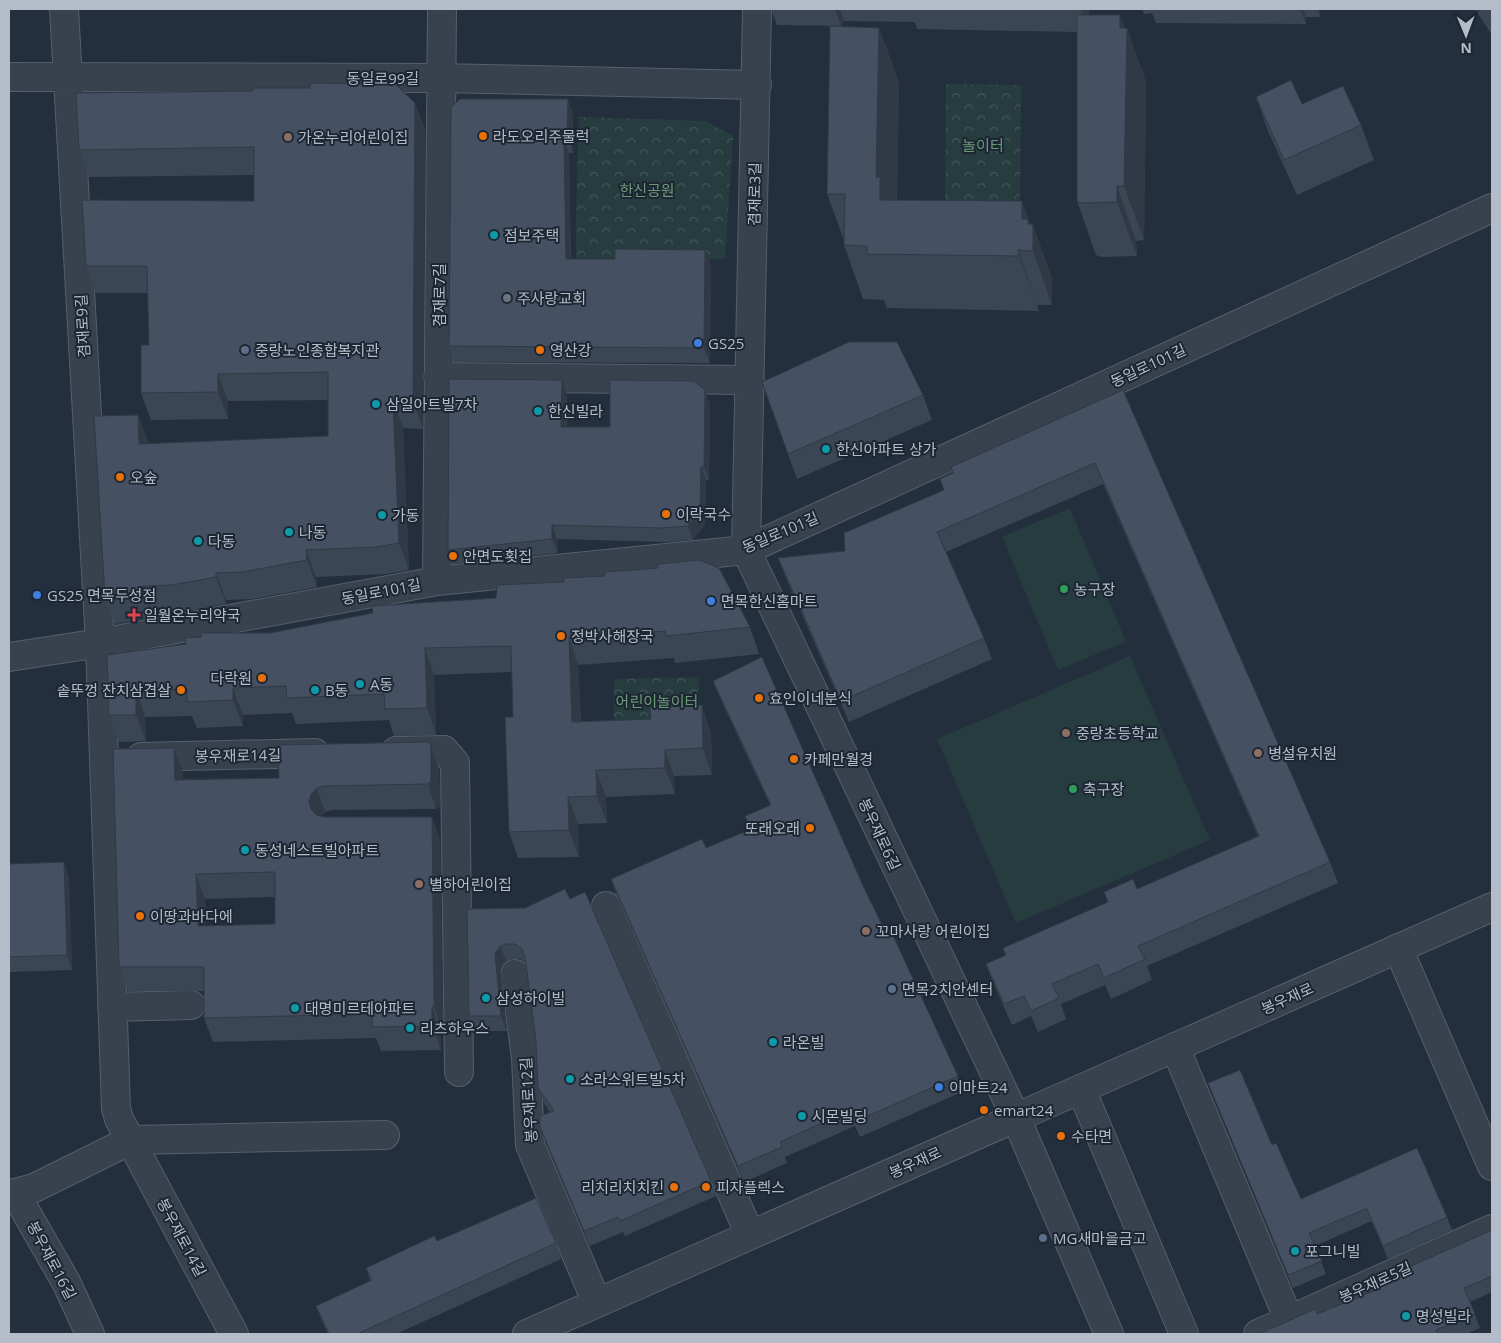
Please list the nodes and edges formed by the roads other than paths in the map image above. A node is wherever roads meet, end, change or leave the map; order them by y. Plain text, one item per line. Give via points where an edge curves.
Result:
1 (64, 9) edge
2 (442, 9) edge
3 (757, 9) edge
4 (9, 77) edge
5 (68, 78) junction
6 (440, 78) junction
7 (757, 85) junction
8 (1492, 208) edge
9 (438, 377) junction
10 (750, 380) junction
11 (746, 550) junction
12 (437, 581) junction
13 (100, 643) junction
14 (9, 657) edge
15 (376, 751) edge
16 (337, 752) edge
17 (104, 758) junction
18 (427, 824) edge
19 (456, 824) junction
20 (606, 906) dead end
21 (1492, 907) edge
22 (1398, 948) junction
23 (514, 974) dead end
24 (192, 1004) dead end
25 (112, 1008) junction
26 (1175, 1047) junction
27 (460, 1072) dead end
28 (1080, 1089) junction
29 (1016, 1118) junction
30 (386, 1135) dead end
31 (131, 1140) junction
32 (1492, 1166) edge
33 (12, 1193) edge
34 (1492, 1229) edge
35 (750, 1235) junction
36 (597, 1303) junction
37 (1289, 1320) junction
38 (90, 1334) edge
39 (234, 1334) edge
40 (527, 1334) edge
41 (1109, 1334) edge
42 (1184, 1334) edge
43 (1258, 1334) edge

1 - 5 street, 겸재로9길
2 - 6 street, 겸재로7길
3 - 7 street, 겸재로3길
4 - 5 street, 동일로99길
5 - 6 street, 동일로99길
5 - 13 street, 겸재로9길
6 - 7 street, 동일로99길
6 - 9 street, 겸재로7길
7 - 10 street, 겸재로3길
8 - 11 street, 동일로101길
9 - 10 street
9 - 12 street, 겸재로7길
10 - 11 street, 겸재로3길
11 - 12 street, 동일로101길
11 - 29 street, 봉우재로6길
12 - 13 street, 동일로101길
13 - 14 street, 동일로101길
13 - 17 street, 봉우재로14길
15 - 19 street via 444,750 450,755 455,762
16 - 17 street, 봉우재로14길
17 - 25 street, 봉우재로14길
18 - 19 street
19 - 27 street
20 - 35 street
21 - 22 street, 봉우재로
22 - 26 street, 봉우재로
22 - 32 street
23 - 36 street, 봉우재로12길 via 526,1058 530,1145
24 - 25 street
25 - 31 street, 봉우재로14길 via 116,1108
26 - 28 street, 봉우재로
26 - 37 street
28 - 29 street, 봉우재로
28 - 42 street
29 - 35 street, 봉우재로
29 - 41 street
30 - 31 street
31 - 33 street via 34,1188
31 - 39 street, 봉우재로14길
33 - 38 street, 봉우재로16길 via 66,1282
34 - 37 street, 봉우재로5길
35 - 36 street, 봉우재로
36 - 40 street, 봉우재로
37 - 43 street, 봉우재로5길

